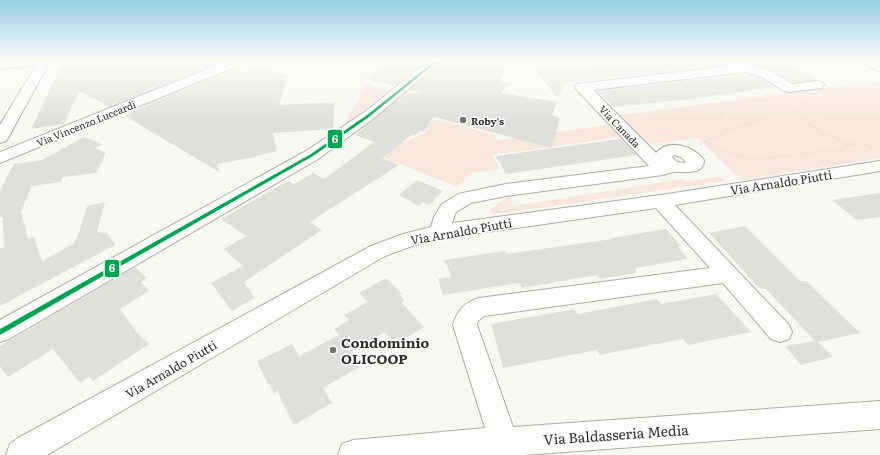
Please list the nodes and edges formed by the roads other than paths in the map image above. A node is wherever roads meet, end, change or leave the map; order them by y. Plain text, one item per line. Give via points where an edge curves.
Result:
1 (33, 81) edge
2 (188, 81) edge
3 (411, 81) edge
4 (632, 81) edge
5 (778, 81) edge
6 (817, 85) dead end
7 (0, 138) edge
8 (0, 158) edge
9 (879, 159) edge
10 (506, 190) junction
11 (661, 201) junction
12 (464, 229) junction
13 (439, 232) junction
14 (728, 274) junction
15 (0, 332) edge
16 (780, 332) dead end
17 (880, 415) edge
18 (504, 442) junction
19 (21, 455) edge
20 (353, 455) edge

1 - 7 street
2 - 8 street, Via Vincenzo Luccardi
3 - 15 street via 368,116 312,155
4 - 10 street, Via Canada via 582,87 668,168
5 - 6 street, Via Canada via 789,88
9 - 11 street, Via Arnaldo Piutti
10 - 12 street, Via Canada via 478,211
10 - 13 street, Via Canada via 458,201 449,208
11 - 12 street, Via Arnaldo Piutti
11 - 14 street
12 - 13 street, Via Arnaldo Piutti
13 - 19 street, Via Arnaldo Piutti via 410,238 378,251
14 - 16 street
14 - 18 street via 479,307 473,310 465,325
17 - 18 street, Via Baldasseria Media
18 - 20 street, Via Baldasseria Media

